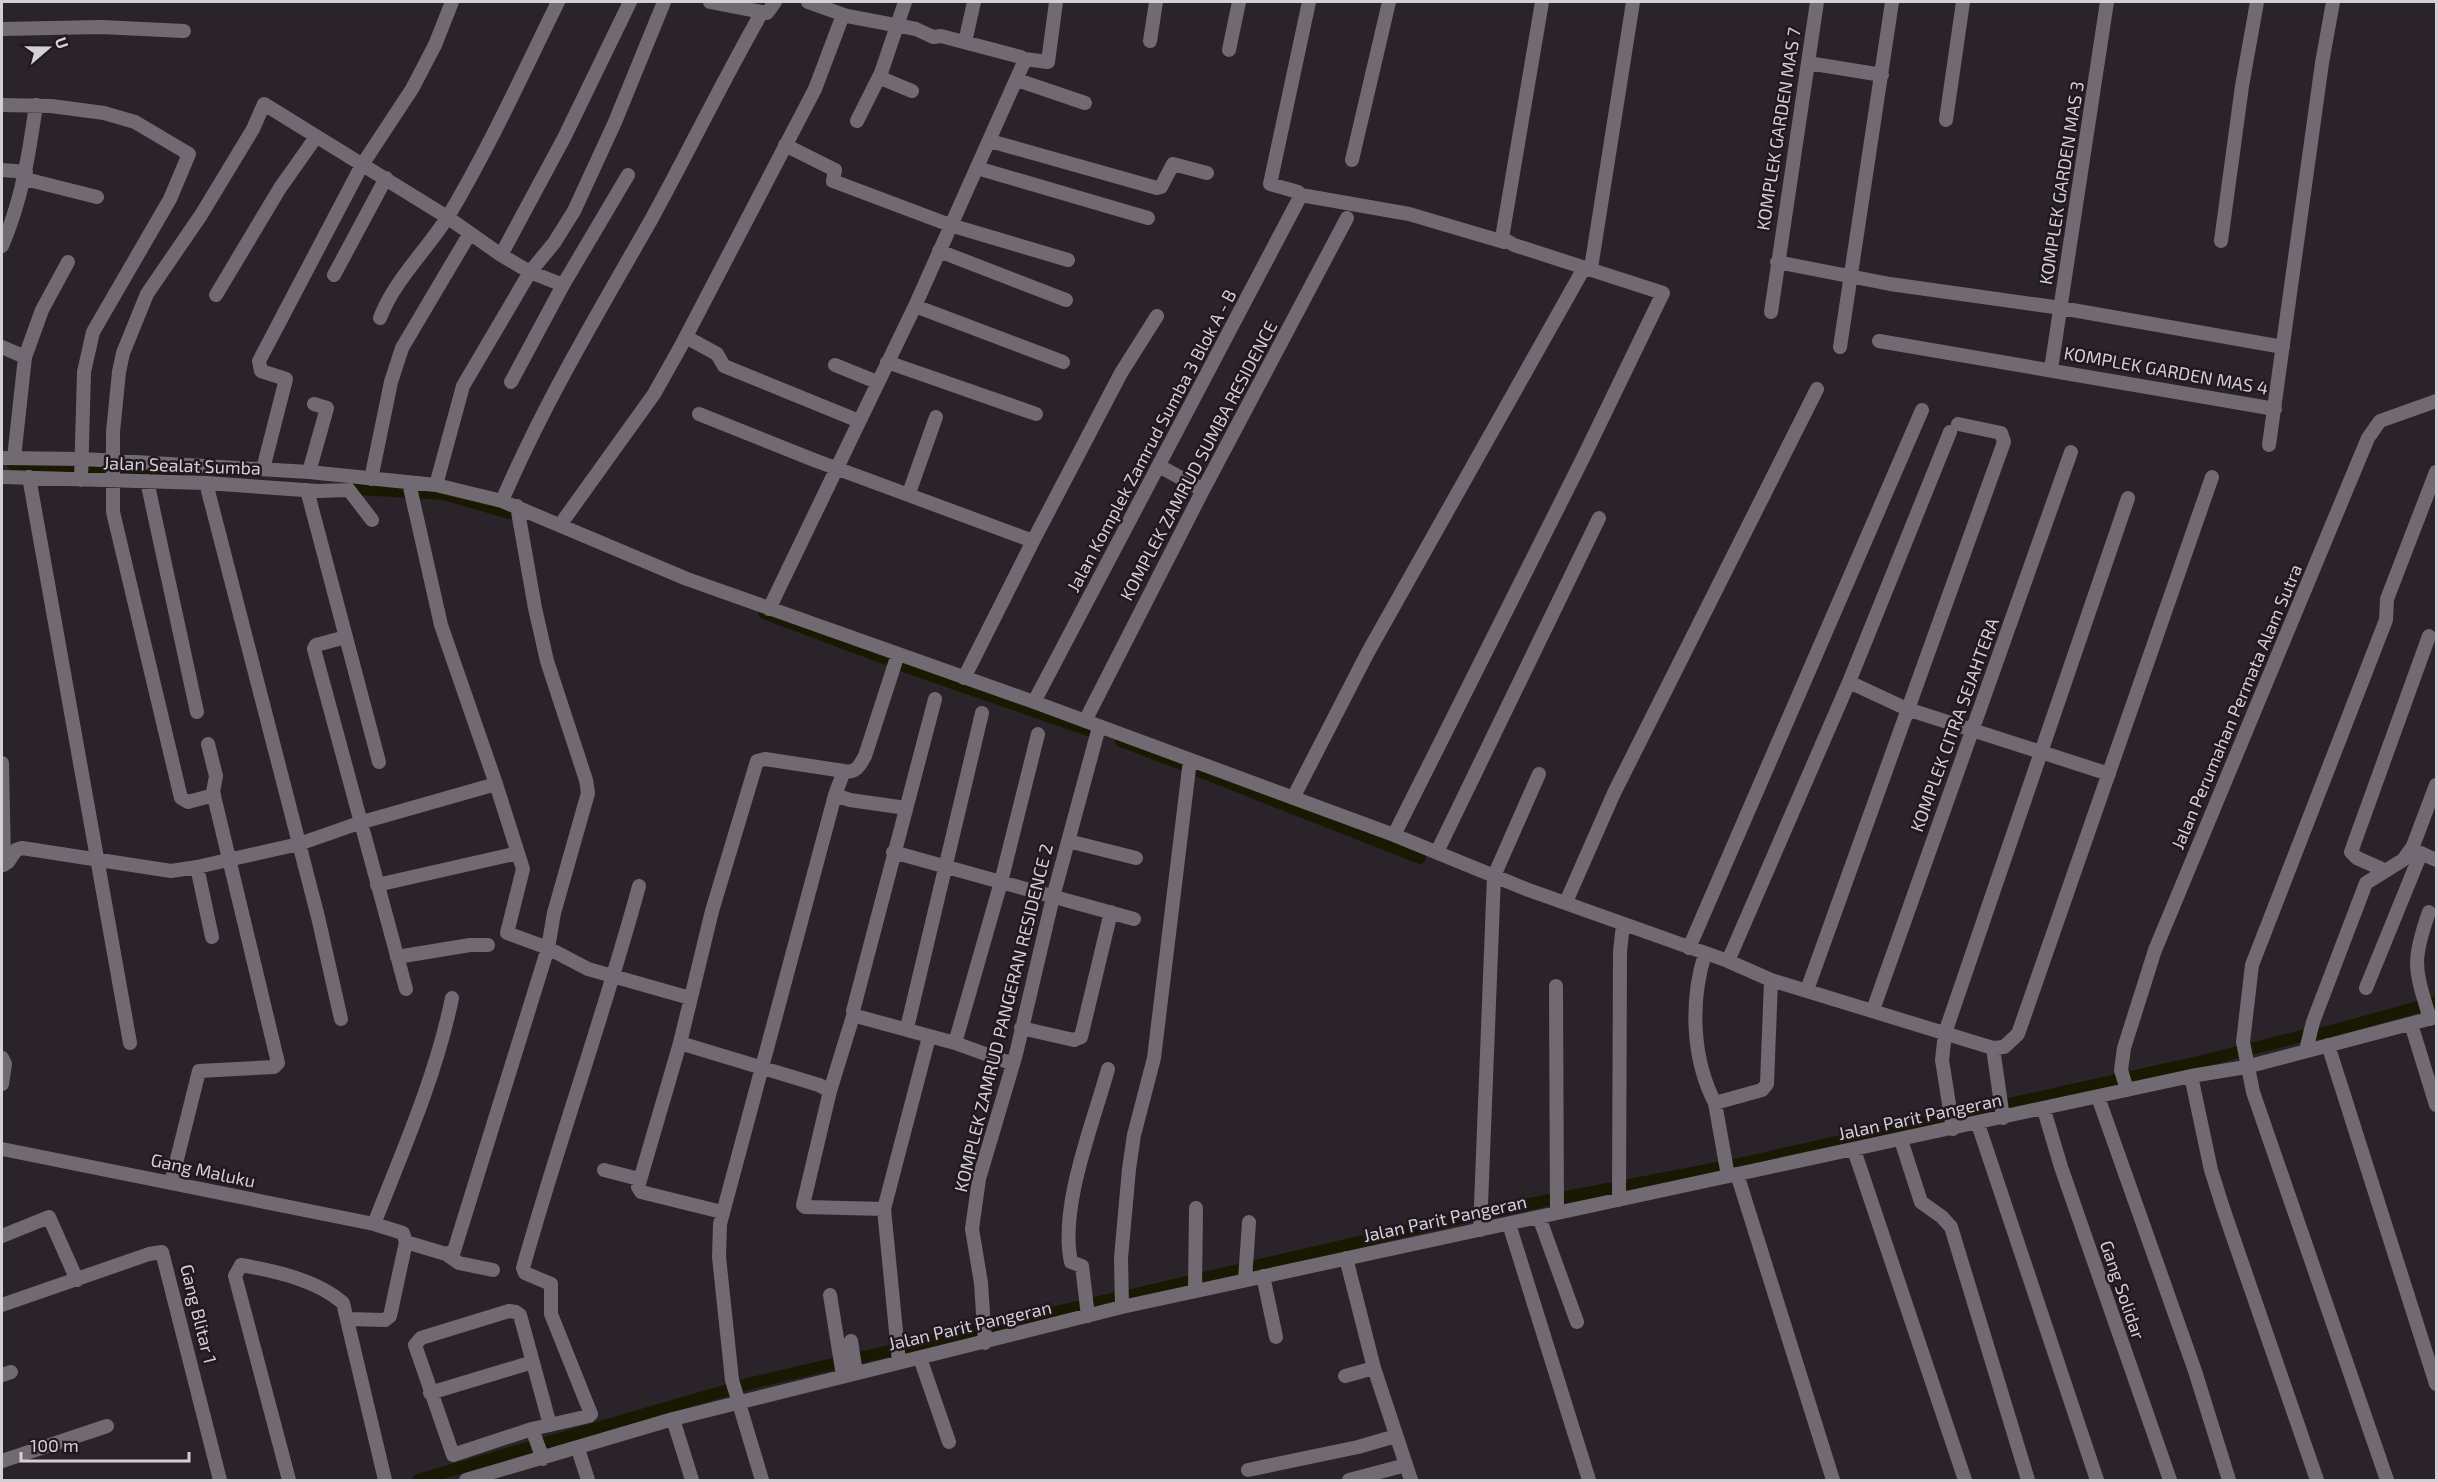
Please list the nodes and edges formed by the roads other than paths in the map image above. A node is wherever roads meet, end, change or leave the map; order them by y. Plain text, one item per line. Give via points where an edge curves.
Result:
1 (452, 2) edge
2 (558, 2) edge
3 (630, 2) edge
4 (664, 2) edge
5 (710, 2) edge
6 (775, 2) edge
7 (808, 2) edge
8 (852, 2) edge
9 (904, 2) edge
10 (974, 2) edge
11 (1056, 2) edge
12 (1156, 2) edge
13 (1239, 2) edge
14 (1309, 2) edge
15 (1389, 2) edge
16 (1542, 2) edge
17 (1633, 2) edge
18 (1817, 2) edge
19 (1892, 2) edge
20 (1963, 2) edge
21 (2108, 2) edge
22 (2257, 2) edge
23 (2333, 2) edge
24 (762, 12) junction
25 (845, 15) junction
26 (899, 26) junction
27 (2, 28) edge
28 (184, 31) dead end
29 (1150, 41) dead end
30 (965, 42) junction
31 (1229, 50) dead end
32 (1024, 59) junction
33 (1808, 63) junction
34 (881, 73) junction
35 (1882, 75) junction
36 (1017, 80) junction
37 (912, 91) dead end
38 (1085, 103) dead end
39 (2, 105) edge
40 (36, 105) junction
41 (1946, 120) dead end
42 (857, 121) dead end
43 (316, 137) junction
44 (990, 141) junction
45 (784, 145) junction
46 (1352, 160) dead end
47 (362, 165) junction
48 (977, 168) junction
49 (2, 170) edge
50 (1207, 173) dead end
51 (25, 176) junction
52 (628, 176) dead end
53 (386, 178) junction
54 (1301, 195) junction
55 (97, 198) dead end
56 (2, 211) edge
57 (16, 212) junction
58 (447, 217) junction
59 (1148, 218) dead end
60 (1347, 218) dead end
61 (950, 225) junction
62 (470, 233) junction
63 (2221, 241) dead end
64 (1504, 242) junction
65 (2, 246) edge
66 (939, 251) junction
67 (501, 255) junction
68 (1068, 260) dead end
69 (68, 262) dead end
70 (1777, 262) junction
71 (1587, 268) junction
72 (530, 272) junction
73 (334, 275) dead end
74 (1851, 276) junction
75 (563, 285) junction
76 (216, 295) dead end
77 (1066, 300) dead end
78 (915, 306) junction
79 (2061, 308) junction
80 (1771, 312) dead end
81 (1157, 316) dead end
82 (380, 318) dead end
83 (686, 337) junction
84 (1879, 341) dead end
85 (2, 346) edge
86 (1840, 346) dead end
87 (2283, 347) junction
88 (25, 357) junction
89 (886, 362) junction
90 (1063, 362) dead end
91 (835, 365) dead end
92 (2051, 369) junction
93 (511, 382) dead end
94 (877, 382) junction
95 (1817, 389) dead end
96 (2436, 402) edge
97 (314, 404) dead end
98 (2275, 409) junction
99 (1922, 410) dead end
100 (699, 414) dead end
101 (1036, 414) dead end
102 (936, 417) dead end
103 (859, 421) junction
104 (2269, 445) dead end
105 (2071, 452) dead end
106 (8, 458) edge
107 (1160, 466) junction
108 (217, 468) junction
109 (837, 468) junction
110 (263, 469) junction
111 (81, 470) junction
112 (113, 470) junction
113 (309, 472) junction
114 (2436, 472) edge
115 (2, 477) edge
116 (29, 477) junction
117 (2212, 477) dead end
118 (147, 481) junction
119 (358, 482) junction
120 (211, 483) junction
121 (436, 485) junction
122 (307, 490) junction
123 (411, 490) junction
124 (1203, 490) junction
125 (909, 493) junction
126 (2128, 498) dead end
127 (502, 501) junction
128 (518, 506) junction
129 (1599, 518) dead end
130 (372, 520) dead end
131 (560, 525) junction
132 (1033, 541) junction
133 (769, 609) junction
134 (2429, 636) dead end
135 (346, 637) junction
136 (898, 654) junction
137 (964, 678) junction
138 (1849, 682) junction
139 (935, 699) dead end
140 (1034, 702) junction
141 (1907, 709) junction
142 (197, 712) dead end
143 (982, 713) dead end
144 (1085, 722) junction
145 (1099, 727) junction
146 (1972, 730) junction
147 (1038, 734) dead end
148 (208, 744) dead end
149 (2042, 752) junction
150 (1190, 760) junction
151 (379, 762) dead end
152 (2, 763) edge
153 (844, 771) junction
154 (1539, 774) dead end
155 (2109, 774) junction
156 (496, 784) junction
157 (2436, 785) edge
158 (214, 795) junction
159 (835, 795) junction
160 (1293, 798) junction
161 (906, 808) junction
162 (359, 823) junction
163 (1394, 835) junction
164 (1068, 841) junction
165 (299, 844) junction
166 (893, 852) junction
167 (1437, 852) junction
168 (519, 853) junction
169 (99, 858) junction
170 (1136, 858) dead end
171 (2436, 860) edge
172 (229, 861) junction
173 (3, 865) edge
174 (197, 867) junction
175 (947, 867) junction
176 (2384, 870) junction
177 (1494, 876) junction
178 (1001, 882) junction
179 (377, 885) junction
180 (639, 886) dead end
181 (1053, 897) junction
182 (1566, 902) junction
183 (1111, 912) junction
184 (2429, 912) dead end
185 (1134, 919) dead end
186 (1623, 924) junction
187 (212, 936) dead end
188 (488, 945) dead end
189 (548, 948) junction
190 (1689, 948) junction
191 (1705, 954) junction
192 (397, 957) junction
193 (1728, 961) junction
194 (614, 977) junction
195 (1771, 980) junction
196 (1556, 986) dead end
197 (2366, 988) dead end
198 (406, 989) dead end
199 (1807, 990) junction
200 (452, 998) dead end
201 (690, 998) junction
202 (1873, 1010) junction
203 (854, 1013) junction
204 (2431, 1016) edge
205 (340, 1019) dead end
206 (2411, 1024) junction
207 (907, 1028) junction
208 (1021, 1028) junction
209 (1945, 1033) junction
210 (929, 1036) junction
211 (130, 1043) dead end
212 (680, 1043) junction
213 (955, 1043) junction
214 (2328, 1045) junction
215 (2307, 1047) junction
216 (1993, 1048) junction
217 (2, 1058) edge
218 (1013, 1064) junction
219 (2246, 1064) junction
220 (760, 1069) junction
221 (1108, 1070) dead end
222 (2191, 1076) junction
223 (2, 1084) edge
224 (2126, 1087) junction
225 (830, 1091) junction
226 (2098, 1097) junction
227 (1715, 1103) junction
228 (2436, 1105) edge
229 (2044, 1110) junction
230 (2003, 1115) junction
231 (1978, 1124) junction
232 (1953, 1129) junction
233 (1901, 1140) junction
234 (2, 1149) edge
235 (1854, 1150) junction
236 (604, 1170) dead end
237 (1729, 1170) junction
238 (639, 1179) junction
239 (171, 1183) junction
240 (1618, 1192) junction
241 (1196, 1208) dead end
242 (884, 1209) junction
243 (722, 1212) junction
244 (1557, 1213) junction
245 (1539, 1217) junction
246 (1249, 1222) dead end
247 (374, 1224) junction
248 (1509, 1224) junction
249 (1480, 1230) junction
250 (2, 1236) edge
251 (406, 1242) junction
252 (446, 1254) junction
253 (1346, 1257) junction
254 (493, 1270) dead end
255 (1246, 1271) junction
256 (1263, 1276) junction
257 (77, 1280) junction
258 (1195, 1291) junction
259 (830, 1295) dead end
260 (2, 1305) edge
261 (1122, 1307) junction
262 (1088, 1316) junction
263 (349, 1320) junction
264 (1577, 1322) dead end
265 (985, 1333) junction
266 (1276, 1337) dead end
267 (920, 1358) junction
268 (899, 1359) junction
269 (533, 1362) junction
270 (849, 1363) junction
271 (1374, 1368) junction
272 (1345, 1376) dead end
273 (2436, 1384) edge
274 (430, 1394) junction
275 (737, 1400) junction
276 (674, 1419) junction
277 (550, 1425) junction
278 (107, 1426) dead end
279 (533, 1432) junction
280 (1396, 1436) junction
281 (949, 1442) dead end
282 (578, 1449) junction
283 (542, 1456) junction
284 (2, 1461) edge
285 (1406, 1466) junction
286 (1248, 1470) dead end
287 (490, 1477) edge
288 (220, 1480) edge
289 (289, 1480) edge
290 (385, 1480) edge
291 (466, 1480) edge
292 (588, 1480) edge
293 (692, 1480) edge
294 (762, 1480) edge
295 (1348, 1480) edge
296 (1411, 1480) edge
297 (1589, 1480) edge
298 (1833, 1480) edge
299 (1965, 1480) edge
300 (2028, 1480) edge
301 (2097, 1480) edge
302 (2170, 1480) edge
303 (2229, 1480) edge
304 (2317, 1480) edge
305 (2387, 1480) edge

1 - 47 street via 412,89
2 - 58 street via 504,115
3 - 67 street
4 - 72 street via 574,211
5 - 24 street
6 - 24 street via 770,11
7 - 25 street
8 - 25 street
9 - 26 street
10 - 30 street
11 - 32 street via 1048,62
12 - 29 street
13 - 31 street
14 - 54 street via 1269,182
15 - 46 street
16 - 64 street via 1502,234
17 - 71 street
18 - 33 street, KOMPLEK GARDEN MAS 7
19 - 35 street
20 - 41 street
21 - 79 street, KOMPLEK GARDEN MAS 3
22 - 63 street
23 - 87 street
24 - 127 street via 539,418
25 - 26 street
25 - 45 street via 825,67
26 - 30 street
26 - 34 street
27 - 28 street via 94,26
30 - 32 street
32 - 36 street
33 - 35 street
33 - 70 street, KOMPLEK GARDEN MAS 7
34 - 37 street via 883,79
34 - 42 street
35 - 74 street
36 - 38 street
36 - 44 street
39 - 40 street
40 - 51 street
40 - 111 street via 90,111 135,122 189,154 170,199 93,332 84,372
43 - 47 street
43 - 76 street via 280,188
43 - 112 street via 264,104 239,152 143,302 120,362 113,420
44 - 48 street
44 - 50 street via 1157,188 1173,164
45 - 61 street via 835,170 833,181
45 - 83 street
47 - 53 street
47 - 110 street via 258,361 261,371 286,379
48 - 59 street
48 - 61 street
49 - 51 street
51 - 55 street
51 - 57 street
52 - 75 street
53 - 58 street
53 - 73 street
54 - 64 street via 1409,214
54 - 107 street, Jalan Komplek Zamrud Sumba 3 Blok A - B
56 - 57 street
57 - 65 street
58 - 62 street
58 - 82 street via 393,292
60 - 124 street, KOMPLEK ZAMRUD SUMBA RESIDENCE
61 - 66 street
61 - 68 street
62 - 67 street
62 - 119 street via 402,348
64 - 71 street
66 - 77 street
66 - 78 street
67 - 72 street
69 - 88 street via 42,310
70 - 74 street
70 - 80 street, KOMPLEK GARDEN MAS 7
71 - 160 street via 1372,644
71 - 163 street via 1663,293
72 - 75 street
72 - 121 street via 463,386
74 - 79 street
74 - 86 street
75 - 93 street
78 - 89 street
78 - 90 street
79 - 87 street
79 - 92 street, KOMPLEK GARDEN MAS 3
81 - 132 street via 1121,373
83 - 103 street via 717,354 724,366
83 - 131 street via 654,394
84 - 92 street, KOMPLEK GARDEN MAS 4
85 - 88 street
87 - 98 street
88 - 106 street
89 - 94 street
89 - 101 street
91 - 94 street
92 - 98 street, KOMPLEK GARDEN MAS 4
94 - 103 street
95 - 182 street via 1619,783
96 - 224 street, Jalan Perumahan Permata Alam Sutra via 2380,421 2368,438 2155,950 2124,1048 2121,1070
97 - 113 street via 327,408
98 - 104 street
99 - 190 street
100 - 109 street
102 - 125 street
103 - 109 street
105 - 146 street, KOMPLEK CITRA SEJAHTERA
106 - 111 street
107 - 124 street
107 - 140 street, Jalan Komplek Zamrud Sumba 3 Blok A - B
108 - 110 street
108 - 112 street
108 - 120 street
109 - 125 street
109 - 133 street
110 - 113 street
111 - 112 street, Jalan Sealat Sumba
111 - 112 street
111 - 116 street, Jalan Sealat Sumba
112 - 118 street, Jalan Sealat Sumba
112 - 158 street via 113,512 181,798 188,802
113 - 119 street
114 - 219 street via 2387,599 2386,620 2252,965 2243,1042
115 - 116 street, Jalan Sealat Sumba
116 - 169 street
117 - 155 street
118 - 120 street, Jalan Sealat Sumba
118 - 142 street
119 - 122 street, Jalan Sealat Sumba
119 - 123 street
119 - 130 street
120 - 122 street, Jalan Sealat Sumba
120 - 165 street
121 - 123 street
121 - 127 street
122 - 135 street
123 - 156 street via 441,626
124 - 144 street, KOMPLEK ZAMRUD SUMBA RESIDENCE
125 - 132 street
126 - 149 street
127 - 128 street
128 - 131 street
128 - 189 street via 547,661 588,793
129 - 167 street
131 - 133 street
132 - 137 street
133 - 136 street
134 - 176 street via 2351,852
135 - 151 street
135 - 162 street via 316,645 314,649
136 - 137 street
136 - 153 street via 865,756 859,767 852,772
137 - 140 street
138 - 141 street
138 - 141 street via 1954,428 2001,432 2004,442
138 - 193 street
139 - 161 street
140 - 144 street
141 - 146 street
141 - 199 street
143 - 175 street
144 - 145 street
145 - 150 street
145 - 164 street, KOMPLEK ZAMRUD PANGERAN RESIDENCE 2
146 - 149 street
146 - 202 street, KOMPLEK CITRA SEJAHTERA
147 - 178 street
148 - 158 street via 216,776
149 - 155 street
149 - 209 street
150 - 160 street
150 - 261 street via 1154,1058 1129,1169 1121,1258
152 - 173 street
153 - 159 street
153 - 201 street via 757,761
154 - 177 street
155 - 216 street via 2018,1034 2004,1047
156 - 162 street
156 - 168 street
157 - 176 street via 2413,846 2403,860
158 - 172 street
159 - 161 street
159 - 220 street
160 - 163 street
161 - 166 street
162 - 165 street
162 - 179 street
163 - 167 street
164 - 170 street
164 - 181 street, KOMPLEK ZAMRUD PANGERAN RESIDENCE 2
165 - 172 street
165 - 205 street
166 - 175 street
166 - 203 street
167 - 177 street
168 - 179 street
168 - 189 street via 522,876 507,933
169 - 173 street via 22,848
169 - 174 street via 171,871
169 - 211 street
171 - 197 street via 2421,853
172 - 174 street
172 - 239 street via 278,1063 274,1067 199,1071
174 - 187 street
175 - 178 street
175 - 207 street
176 - 215 street via 2366,883
177 - 182 street
177 - 249 street
178 - 181 street
178 - 213 street
179 - 192 street
180 - 194 street
181 - 183 street
181 - 208 street, KOMPLEK ZAMRUD PANGERAN RESIDENCE 2
182 - 186 street
183 - 185 street
183 - 208 street via 1081,1036 1074,1040
184 - 204 street via 2415,966
186 - 190 street
186 - 240 street
188 - 192 street
189 - 194 street via 581,966
189 - 252 street via 468,1214 454,1251
190 - 191 street
191 - 193 street
191 - 227 street via 1696,981 1697,1035 1705,1083
192 - 198 street
193 - 195 street
194 - 201 street
194 - 277 street via 523,1269 550,1284 551,1314 592,1411 589,1416
195 - 199 street
195 - 227 street via 1767,1084 1762,1090
196 - 244 street
199 - 202 street
200 - 247 street via 423,1095
201 - 212 street
202 - 209 street
203 - 207 street
203 - 225 street
204 - 206 street, Jalan Parit Pangeran
206 - 214 street, Jalan Parit Pangeran
206 - 228 street
207 - 210 street
208 - 218 street, KOMPLEK ZAMRUD PANGERAN RESIDENCE 2
209 - 216 street
209 - 232 street via 1942,1060
210 - 213 street
210 - 242 street
212 - 220 street
212 - 238 street
213 - 218 street
214 - 215 street, Jalan Parit Pangeran
214 - 273 street
215 - 219 street, Jalan Parit Pangeran
216 - 230 street
217 - 223 street
218 - 265 street, KOMPLEK ZAMRUD PANGERAN RESIDENCE 2 via 979,1179 972,1229
219 - 222 street, Jalan Parit Pangeran
219 - 305 street via 2290,1204
220 - 225 street
220 - 243 street
221 - 262 street via 1072,1199 1068,1246 1071,1262 1082,1266
222 - 224 street, Jalan Parit Pangeran
222 - 304 street via 2211,1170
224 - 226 street, Jalan Parit Pangeran
225 - 242 street via 803,1205
226 - 229 street, Jalan Parit Pangeran
226 - 303 street
227 - 237 street
229 - 230 street, Jalan Parit Pangeran
229 - 302 street, Gang Solidar
230 - 231 street, Jalan Parit Pangeran
231 - 232 street, Jalan Parit Pangeran
231 - 301 street
232 - 233 street, Jalan Parit Pangeran
233 - 235 street, Jalan Parit Pangeran
233 - 300 street via 1921,1202 1952,1227
234 - 239 street, Gang Maluku
235 - 237 street, Jalan Parit Pangeran
235 - 299 street
236 - 238 street
237 - 240 street, Jalan Parit Pangeran
237 - 298 street
238 - 243 street via 641,1192
239 - 247 street, Gang Maluku
240 - 244 street, Jalan Parit Pangeran
241 - 258 street
242 - 268 street
243 - 275 street via 719,1257
244 - 245 street, Jalan Parit Pangeran
245 - 248 street, Jalan Parit Pangeran
245 - 264 street
246 - 255 street
247 - 251 street, Gang Maluku via 403,1233
248 - 249 street, Jalan Parit Pangeran
248 - 297 street
249 - 253 street, Jalan Parit Pangeran
250 - 257 street via 49,1217
251 - 252 street
251 - 263 street via 390,1316 385,1320
252 - 254 street via 459,1263
253 - 256 street, Jalan Parit Pangeran
253 - 271 street
255 - 256 street, Jalan Parit Pangeran
255 - 258 street, Jalan Parit Pangeran
256 - 266 street
257 - 260 street, Gang Blitar 1
257 - 288 street, Gang Blitar 1 via 162,1252
258 - 261 street, Jalan Parit Pangeran
259 - 270 street
261 - 262 street, Jalan Parit Pangeran
262 - 265 street, Jalan Parit Pangeran
263 - 289 street via 343,1303 319,1288 262,1268 241,1265 237,1270 235,1276
263 - 290 street
265 - 267 street, Jalan Parit Pangeran
267 - 268 street, Jalan Parit Pangeran
267 - 281 street
268 - 270 street, Jalan Parit Pangeran
269 - 274 street
269 - 274 street via 520,1315 509,1311 417,1341
269 - 277 street
270 - 275 street, Jalan Parit Pangeran
271 - 272 street
271 - 280 street
274 - 279 street via 451,1453 456,1456
275 - 276 street, Jalan Parit Pangeran
275 - 294 street
276 - 282 street, Jalan Parit Pangeran
276 - 293 street
277 - 279 street
278 - 284 street
279 - 283 street
280 - 285 street
280 - 286 street
282 - 283 street, Jalan Parit Pangeran
282 - 292 street
283 - 287 street, Jalan Parit Pangeran
285 - 295 street
285 - 296 street
287 - 291 street, Jalan Parit Pangeran

